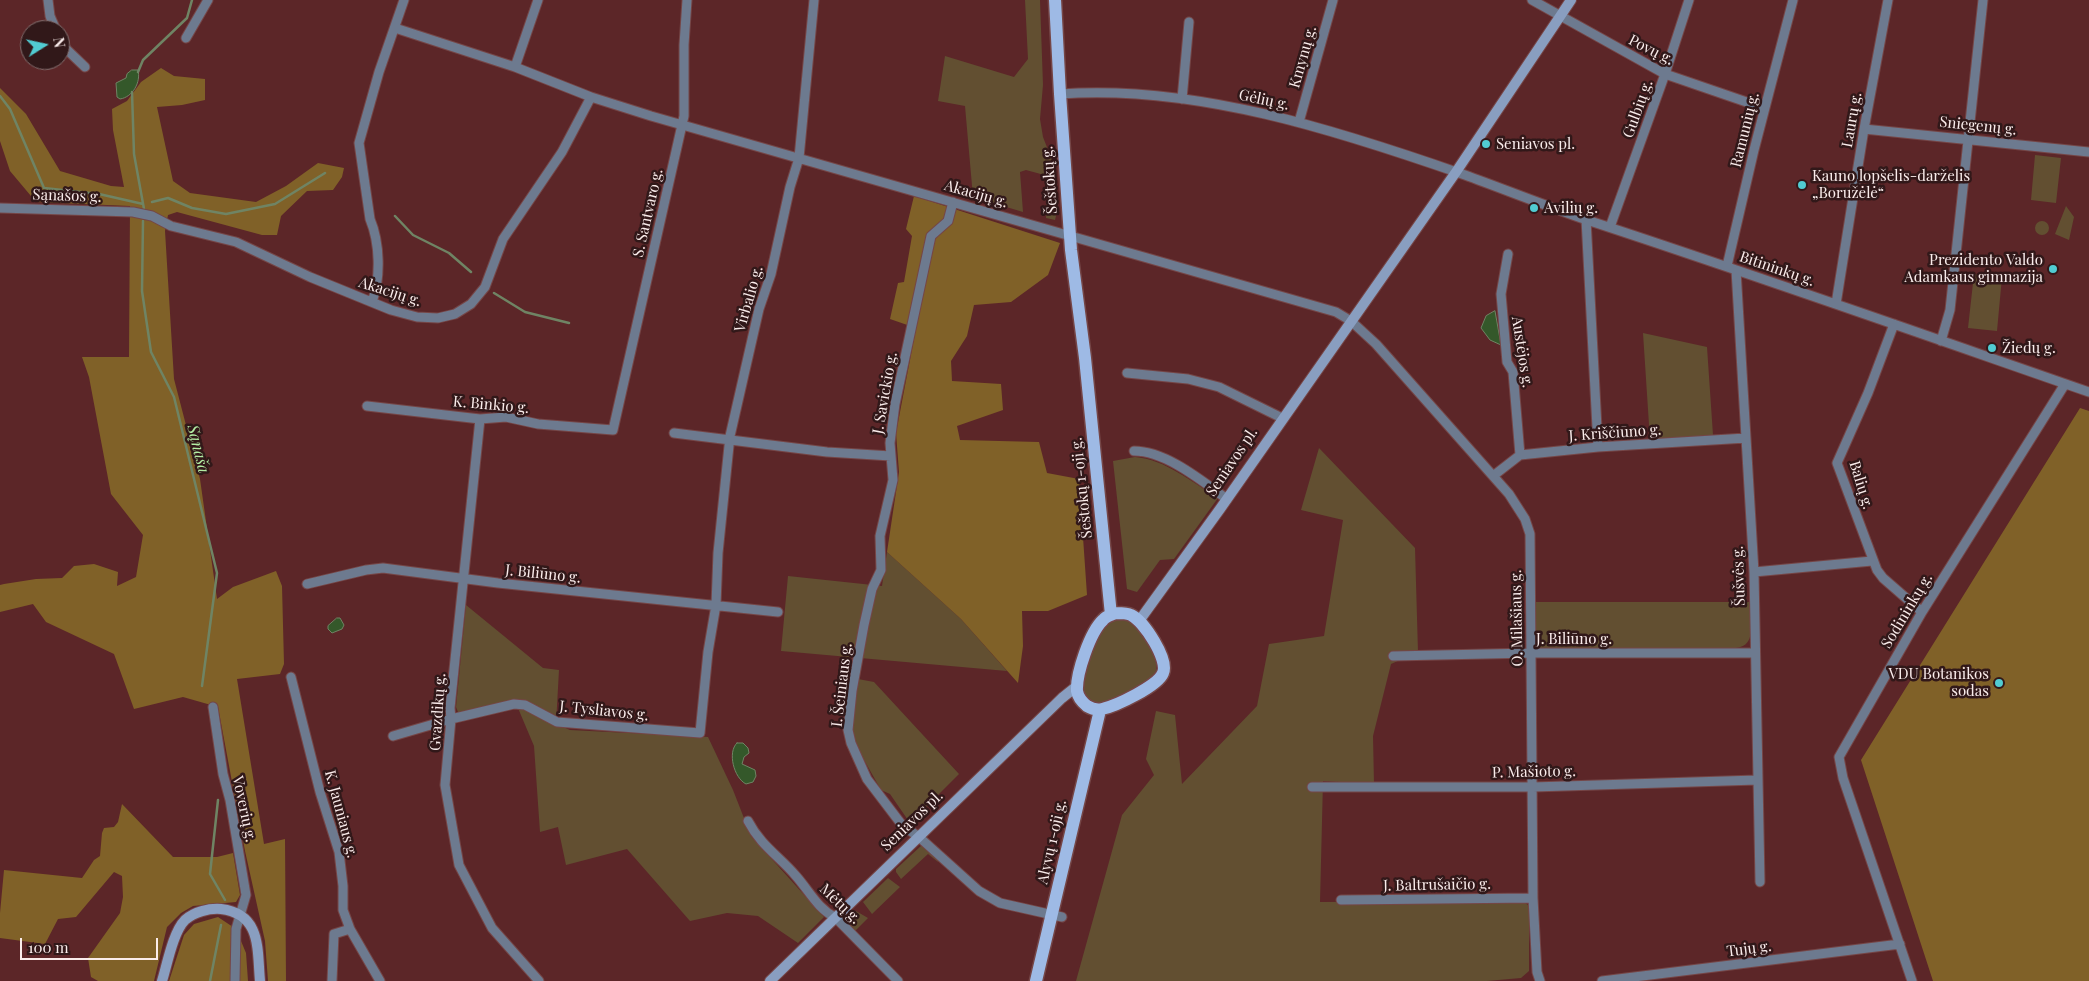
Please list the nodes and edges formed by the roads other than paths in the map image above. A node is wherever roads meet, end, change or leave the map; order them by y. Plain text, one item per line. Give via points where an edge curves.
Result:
1 (48, 0) edge
2 (208, 0) edge
3 (404, 0) edge
4 (538, 0) edge
5 (687, 0) edge
6 (814, 0) edge
7 (1056, 0) edge
8 (1333, 0) edge
9 (1532, 0) edge
10 (1571, 0) edge
11 (1689, 0) edge
12 (1793, 0) edge
13 (1888, 0) edge
14 (1984, 0) edge
15 (1560, 17) junction
16 (52, 20) edge
17 (1188, 22) dead end
18 (395, 28) junction
19 (186, 38) dead end
20 (70, 53) edge
21 (85, 67) dead end
22 (515, 67) junction
23 (1665, 74) junction
24 (1060, 94) junction
25 (591, 97) junction
26 (1182, 99) junction
27 (1764, 108) junction
28 (1299, 122) junction
29 (682, 125) junction
30 (1864, 129) junction
31 (1968, 138) junction
32 (2089, 152) edge
33 (799, 158) junction
34 (1456, 172) junction
35 (953, 202) junction
36 (0, 208) edge
37 (133, 212) joint
38 (1586, 219) junction
39 (1610, 227) junction
40 (1071, 236) junction
41 (1508, 254) dead end
42 (1727, 266) junction
43 (1736, 270) junction
44 (372, 302) junction
45 (1836, 304) junction
46 (1351, 321) junction
47 (1894, 324) junction
48 (1941, 341) junction
49 (1085, 358) joint
50 (1127, 373) dead end
51 (2065, 384) junction
52 (2089, 392) edge
53 (367, 406) dead end
54 (1282, 418) junction
55 (480, 419) junction
56 (613, 430) joint
57 (674, 433) dead end
58 (1746, 438) junction
59 (729, 441) junction
60 (1598, 447) junction
61 (1134, 451) dead end
62 (1520, 455) junction
63 (891, 456) junction
64 (1493, 476) junction
65 (1227, 498) junction
66 (1872, 561) junction
67 (1754, 572) junction
68 (464, 579) junction
69 (307, 584) dead end
70 (716, 605) junction
71 (778, 612) dead end
72 (1922, 612) junction
73 (1112, 614) junction
74 (1139, 620) junction
75 (864, 625) joint
76 (1532, 653) junction
77 (1754, 653) junction
78 (1393, 656) dead end
79 (291, 677) dead end
80 (1077, 686) junction
81 (213, 708) dead end
82 (1100, 710) junction
83 (451, 719) junction
84 (393, 736) dead end
85 (1757, 780) junction
86 (1312, 787) dead end
87 (1533, 787) junction
88 (748, 821) dead end
89 (918, 837) junction
90 (1760, 882) dead end
91 (1533, 898) junction
92 (1341, 900) dead end
93 (241, 915) junction
94 (1057, 916) junction
95 (836, 918) junction
96 (350, 929) junction
97 (1900, 944) junction
98 (162, 981) edge
99 (235, 981) edge
100 (260, 981) edge
101 (332, 981) edge
102 (380, 981) edge
103 (539, 981) edge
104 (770, 981) edge
105 (898, 981) edge
106 (1036, 981) edge
107 (1537, 981) edge
108 (1602, 981) edge
109 (1912, 981) edge

1 - 16 street
2 - 19 street
3 - 18 street
4 - 22 street
5 - 29 street, S. Santvaro g.
6 - 33 street, Virbalio g.
7 - 24 main road, Šeštokų g.
8 - 28 street, Kmynų g.
9 - 15 street, Povų g.
10 - 15 street, Seniavos pl.
11 - 23 street, Gulbių g.
12 - 27 street, Ramunių g.
13 - 30 street, Laurų g.
14 - 31 street
15 - 23 street, Povų g.
15 - 34 street, Seniavos pl.
17 - 26 street
18 - 22 street, Akacijų g.
18 - 44 street via 360,143 377,250 376,292
20 - 21 street
22 - 25 street, Akacijų g.
23 - 27 street, Povų g.
23 - 39 street, Gulbių g.
24 - 26 street, Gėlių g.
24 - 40 main road, Šeštokų g.
25 - 29 street, Akacijų g.
25 - 44 street, Akacijų g. via 562,152 504,239 485,288 471,304 455,314 438,318 417,317
26 - 28 street, Gėlių g.
27 - 42 street, Ramunių g.
28 - 34 street, Gėlių g.
29 - 33 street, Akacijų g.
29 - 56 street, S. Santvaro g.
30 - 31 street, Sniegenų g.
30 - 45 street, Laurų g.
31 - 32 street, Sniegenų g.
31 - 48 street via 1950,310
33 - 35 street, Akacijų g.
33 - 59 street, Virbalio g. via 771,274 759,309
34 - 38 street, Bitininkų g.
34 - 46 street, Seniavos pl.
35 - 40 street, Akacijų g.
35 - 63 street, J. Savickio g. via 948,221 931,236 895,404
36 - 37 street, Sąnašos g.
37 - 44 street, Akacijų g. via 152,216 171,226 236,242
38 - 39 street, Bitininkų g.
38 - 60 street
39 - 42 street, Bitininkų g.
40 - 46 street, Akacijų g. via 1336,312
40 - 49 main road, Šeštokų g.
41 - 62 street, Austėjos g. via 1501,294 1507,362 1513,372
42 - 43 street, Bitininkų g.
43 - 45 street, Bitininkų g.
43 - 58 street, Šušvės g.
45 - 47 street, Bitininkų g.
46 - 54 street, Seniavos pl.
46 - 64 street, O. Milašiaus g. via 1376,344
47 - 48 street, Bitininkų g.
47 - 66 street, Balių g. via 1837,464
48 - 51 street, Bitininkų g.
49 - 73 main road, Šeštokų 1-oji g.
50 - 54 street via 1188,379 1219,387
51 - 52 street, Bitininkų g.
51 - 72 street, Sodininkų g.
53 - 55 street, K. Binkio g.
54 - 65 street, Seniavos pl.
55 - 56 street, K. Binkio g. via 506,417 538,424
55 - 68 street, Gvazdikų g.
57 - 59 street
58 - 60 street, J. Kriščiūno g.
58 - 67 street, Šušvės g.
59 - 63 street
59 - 70 street, Virbalio g.
60 - 62 street, J. Kriščiūno g.
61 - 65 street via 1152,453 1165,459
62 - 64 street
63 - 75 street, J. Savickio g. via 893,480 880,536 881,570 872,589
64 - 76 street, O. Milašiaus g. via 1525,519 1530,534
65 - 74 street, Seniavos pl.
66 - 67 street
66 - 72 street, Balių g. via 1883,578
67 - 77 street, Šušvės g.
68 - 69 street, J. Biliūno g. via 375,569
68 - 70 street, J. Biliūno g.
68 - 83 street, Gvazdikų g.
70 - 71 street, J. Biliūno g.
70 - 83 street, J. Tysliavos g. via 700,733 557,722 525,705 514,704
72 - 97 street, Sodininkų g. via 1840,757 1843,778
73 - 74 main road via 1132,615
73 - 80 main road via 1103,619 1095,630
74 - 82 main road via 1163,658 1163,674 1150,686
75 - 89 street, I. Šeiniaus g. via 848,720 851,743 877,794 902,825
76 - 77 street, J. Biliūno g.
76 - 78 street, J. Biliūno g.
76 - 87 street, O. Milašiaus g.
77 - 85 street, Šušvės g.
79 - 96 street, K. Jauniaus g. via 339,852 343,910
80 - 82 main road via 1082,702
80 - 89 street, Seniavos pl.
81 - 93 street, Voverių g. via 246,895
82 - 94 main road, Alyvų 1-oji g.
83 - 84 street, J. Tysliavos g.
83 - 103 street, Gvazdikų g. via 445,785 459,865 492,928
85 - 87 street, P. Mašioto g.
85 - 90 street, Šušvės g.
86 - 87 street, P. Mašioto g.
87 - 91 street, O. Milašiaus g.
88 - 95 street, Mėtų g. via 756,836 796,876 816,904
89 - 94 street, I. Šeiniaus g. via 979,892 1000,903
89 - 95 street, Seniavos pl.
91 - 92 street, J. Baltrušaičio g.
91 - 107 street, O. Milašiaus g.
93 - 98 street via 215,908 185,920 179,928
93 - 99 street, Voverių g. via 236,929
93 - 100 street via 252,927 257,942
94 - 106 main road, Alyvų 1-oji g.
95 - 104 street, Seniavos pl.
95 - 105 street, Mėtų g.
96 - 101 street via 334,934
96 - 102 street, K. Jauniaus g.
97 - 108 street, Tujų g.
97 - 109 street, Sodininkų g.

